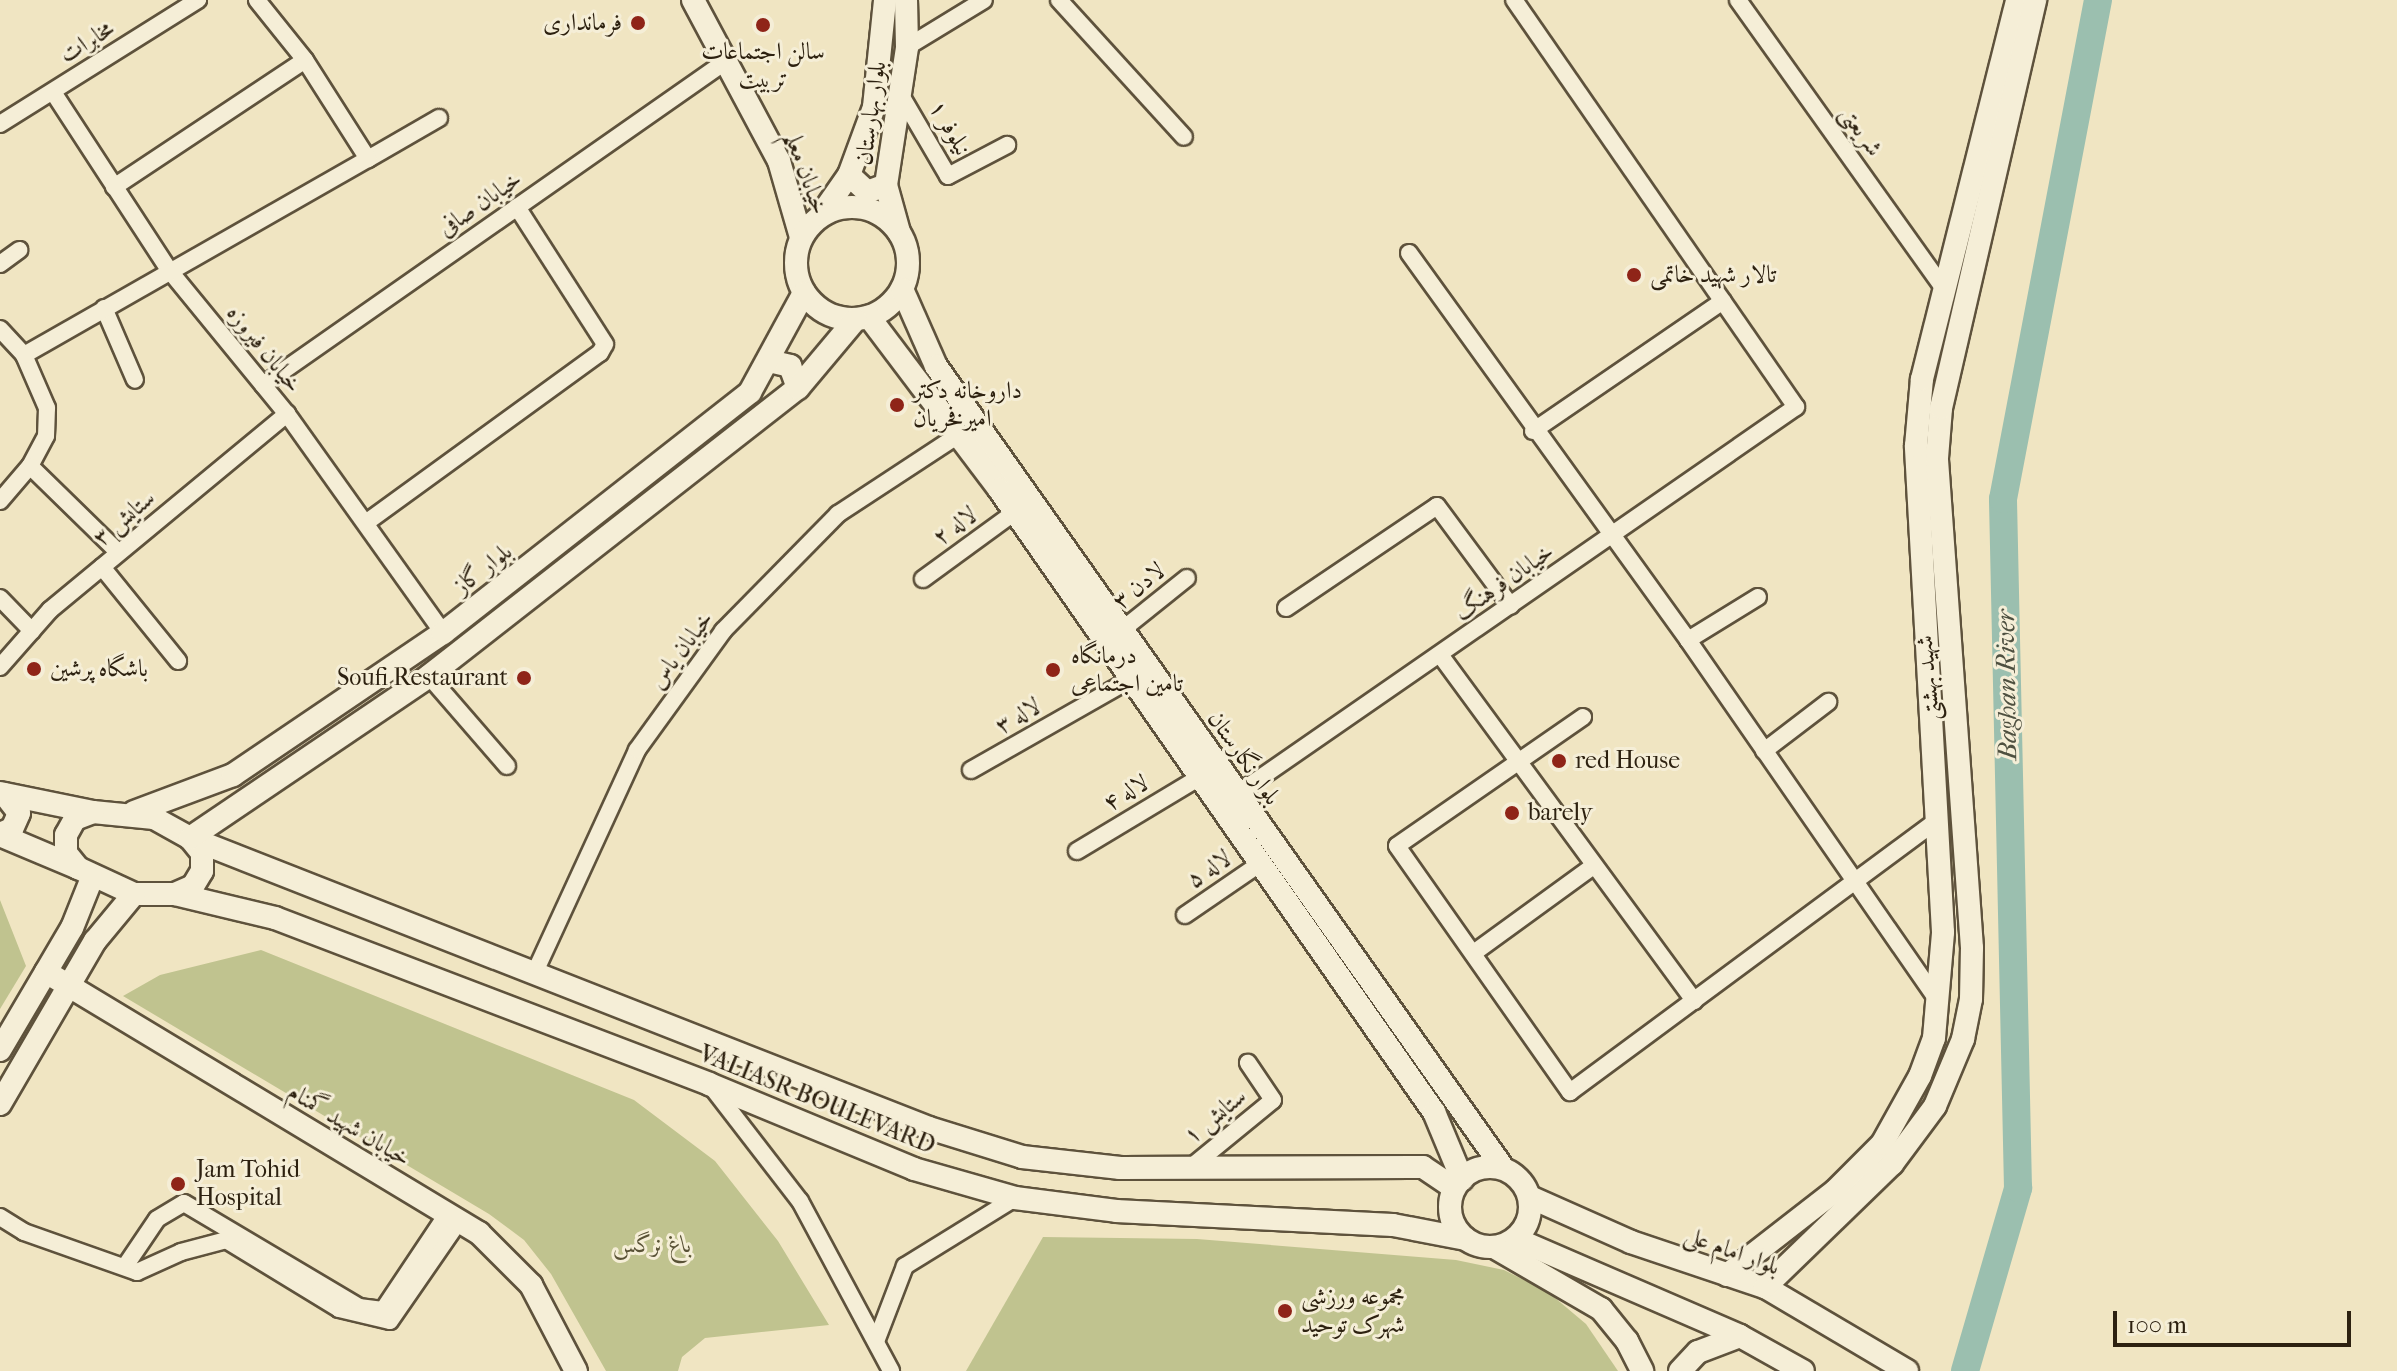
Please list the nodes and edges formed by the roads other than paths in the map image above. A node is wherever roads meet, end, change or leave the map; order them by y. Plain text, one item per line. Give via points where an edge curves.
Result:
1 (198, 0) edge
2 (257, 0) edge
3 (693, 0) edge
4 (885, 0) edge
5 (906, 0) edge
6 (984, 0) edge
7 (1059, 0) edge
8 (1514, 0) edge
9 (1738, 0) edge
10 (2017, 0) edge
11 (2035, 0) edge
12 (907, 47) junction
13 (305, 60) junction
14 (726, 61) junction
15 (53, 92) junction
16 (899, 92) junction
17 (439, 118) dead end
18 (0, 124) edge
19 (1184, 137) dead end
20 (1007, 145) dead end
21 (368, 159) junction
22 (849, 175) junction
23 (886, 185) junction
24 (114, 187) junction
25 (517, 207) junction
26 (821, 215) junction
27 (900, 233) junction
28 (801, 237) junction
29 (19, 250) dead end
30 (1409, 253) dead end
31 (0, 264) edge
32 (169, 270) junction
33 (902, 289) junction
34 (1945, 290) junction
35 (804, 293) junction
36 (1723, 301) junction
37 (104, 308) junction
38 (862, 318) junction
39 (0, 329) edge
40 (24, 355) junction
41 (769, 361) junction
42 (135, 380) dead end
43 (263, 385) junction
44 (798, 388) junction
45 (287, 414) junction
46 (1533, 431) junction
47 (960, 434) junction
48 (30, 466) junction
49 (0, 501) edge
50 (1015, 512) junction
51 (367, 522) junction
52 (1612, 535) junction
53 (118, 552) junction
54 (102, 567) junction
55 (1187, 578) dead end
56 (923, 579) dead end
57 (1758, 597) dead end
58 (0, 598) edge
59 (1511, 606) junction
60 (1286, 608) dead end
61 (1122, 630) junction
62 (32, 631) junction
63 (443, 633) junction
64 (1688, 640) junction
65 (1441, 656) junction
66 (178, 661) dead end
67 (0, 667) edge
68 (429, 676) junction
69 (1131, 679) junction
70 (1828, 702) dead end
71 (1583, 717) dead end
72 (1958, 725) junction
73 (1929, 728) junction
74 (1764, 751) junction
75 (1517, 762) junction
76 (507, 766) dead end
77 (971, 770) dead end
78 (1200, 777) junction
79 (211, 784) junction
80 (2, 794) edge
81 (1237, 794) junction
82 (231, 808) junction
83 (93, 812) junction
84 (134, 812) junction
85 (1935, 822) junction
86 (0, 835) edge
87 (190, 838) junction
88 (1077, 851) dead end
89 (1261, 863) junction
90 (1592, 867) junction
91 (85, 873) junction
92 (1854, 880) junction
93 (134, 894) junction
94 (175, 894) junction
95 (1185, 915) dead end
96 (1475, 952) junction
97 (46, 972) junction
98 (535, 972) junction
99 (68, 986) junction
100 (1694, 1001) junction
101 (1939, 1002) junction
102 (0, 1050) edge
103 (1248, 1063) dead end
104 (709, 1084) junction
105 (0, 1104) edge
106 (1190, 1168) junction
107 (1503, 1168) junction
108 (1458, 1183) junction
109 (1530, 1197) junction
110 (1015, 1198) junction
111 (0, 1217) edge
112 (453, 1218) junction
113 (1466, 1239) junction
114 (1516, 1239) junction
115 (1494, 1247) junction
116 (131, 1269) junction
117 (1727, 1275) junction
118 (1765, 1287) junction
119 (1740, 1336) junction
120 (877, 1339) junction
121 (576, 1371) edge
122 (891, 1371) edge
123 (1642, 1371) edge
124 (1680, 1371) edge
125 (1803, 1371) edge
126 (1907, 1371) edge

1 - 15 street, مخابرات
2 - 13 street
3 - 14 main road, خیابان معلم
4 - 22 main road, بلوار بهارستان via 874,107
5 - 12 main road, بلوار بهارستان
6 - 12 street
7 - 19 street
8 - 36 street
9 - 34 street, شریعتی
10 - 34 main road, شهید بهشتی
11 - 72 main road, شهید بهشتی via 1941,408 1937,458
12 - 16 main road, بلوار بهارستان
13 - 21 street
13 - 24 street
14 - 25 street, خیابان صافی
14 - 28 main road, خیابان معلم via 779,161
15 - 18 street, مخابرات
15 - 24 street, خیابان فیروزه
16 - 20 street, نیلوفر ۱ via 948,176
16 - 23 main road, بلوار بهارستان
17 - 21 street
21 - 32 street
22 - 23 main road via 867,192
22 - 26 main road, بلوار بهارستان
23 - 27 main road, بلوار بهارستان
24 - 32 street, خیابان فیروزه
25 - 43 street, خیابان صافی
25 - 51 street via 605,344
26 - 27 main road via 864,208
26 - 28 main road
27 - 33 main road via 909,261
28 - 35 main road via 795,266
29 - 31 street
30 - 46 street
32 - 37 street
32 - 43 street, خیابان فیروزه
33 - 38 main road
33 - 61 main road, بلوار نگارستان via 936,366
34 - 73 main road, شهید بهشتی via 1922,379 1916,446
35 - 38 main road via 826,313
35 - 41 main road, بلوار گاز
36 - 46 street
36 - 52 street, خیابان فرهنگ via 1796,407
37 - 40 street
37 - 42 street
38 - 44 main road
38 - 47 main road, بلوار نگارستان
39 - 40 street
40 - 48 street via 47,408 46,436
41 - 44 main road via 790,366
41 - 63 main road, بلوار گاز via 750,392
43 - 45 street, خیابان فیروزه
44 - 68 main road
45 - 51 street, خیابان فیروزه
45 - 53 street, ستایش ۳
46 - 52 street
47 - 50 main road, بلوار نگارستان
47 - 98 street, خیابان یاس via 838,514 723,631 637,750
48 - 49 street
48 - 53 street
50 - 56 street, لاله ۲
50 - 69 main road, بلوار نگارستان
51 - 63 street, خیابان فیروزه
52 - 59 street, خیابان فرهنگ
52 - 64 street
53 - 54 street, ستایش ۳
54 - 62 street, ستایش ۳
54 - 66 street
55 - 61 street, لادن ۳
57 - 64 street
58 - 62 street
59 - 60 street via 1437,506
59 - 65 street, خیابان فرهنگ
61 - 81 main road, بلوار نگارستان
62 - 67 street, ستایش ۳
63 - 79 main road, بلوار گاز via 233,775
64 - 74 street
65 - 75 street
65 - 81 street, خیابان فرهنگ
68 - 76 street
68 - 82 main road
69 - 77 street, لاله ۳
69 - 78 main road, بلوار نگارستان
70 - 74 street
71 - 75 street
72 - 73 main road
72 - 118 main road, شهید بهشتی via 1971,974 1968,1012 1950,1078 1892,1164
73 - 85 main road, شهید بهشتی
74 - 92 street
75 - 90 street
75 - 96 street via 1397,846
78 - 88 street, لاله ۴
78 - 89 main road, بلوار نگارستان
79 - 82 main road via 207,803 218,811
79 - 84 main road, بلوار گاز
80 - 83 main road
80 - 86 main road via 19,813 12,829
81 - 107 main road, بلوار نگارستان
82 - 87 main road
83 - 84 main road
83 - 91 main road via 75,819 66,835 66,853
84 - 87 main road, VALIASR BOULEVARD
85 - 92 street
85 - 101 main road, شهید بهشتی via 1943,932
86 - 91 main road
87 - 94 main road via 202,853 202,871 193,886
87 - 98 main road, VALIASR BOULEVARD
89 - 95 street, لاله ۵
89 - 108 main road, بلوار نگارستان via 1434,1112
90 - 96 street
90 - 100 street
91 - 93 main road
91 - 97 main road via 72,928
92 - 100 street
92 - 101 street
93 - 94 main road, VALIASR BOULEVARD
93 - 99 main road via 95,941
94 - 104 main road, VALIASR BOULEVARD via 275,918
96 - 100 street via 1570,1092
97 - 99 main road, خیابان شهید گمنام
97 - 102 main road
98 - 106 main road, VALIASR BOULEVARD via 929,1128 1022,1157 1120,1168
99 - 105 main road
99 - 112 main road, خیابان شهید گمنام
101 - 117 main road, شهید بهشتی via 1934,1038 1920,1076 1882,1144 1835,1191
103 - 106 street, ستایش ۱ via 1273,1100
104 - 110 main road, VALIASR BOULEVARD via 914,1169
104 - 120 street via 800,1201
106 - 108 main road, VALIASR BOULEVARD via 1423,1167
107 - 108 main road via 1485,1167
107 - 109 main road via 1515,1175
108 - 113 main road via 1452,1221
109 - 114 main road via 1529,1220
109 - 117 main road, بلوار امام علی via 1631,1242
110 - 113 main road, VALIASR BOULEVARD via 1116,1211 1393,1225
110 - 120 street via 905,1266
111 - 116 street via 24,1232
112 - 116 street via 390,1321 339,1309 226,1240
112 - 116 street via 383,1310 359,1307 184,1203 157,1219
112 - 121 main road, خیابان شهید گمنام via 507,1256 531,1285
113 - 115 main road
114 - 115 main road
114 - 119 main road
115 - 123 main road via 1601,1309 1627,1341
117 - 118 main road, بلوار امام علی
118 - 126 main road, بلوار امام علی
119 - 124 main road via 1698,1352
119 - 125 main road
120 - 122 street

